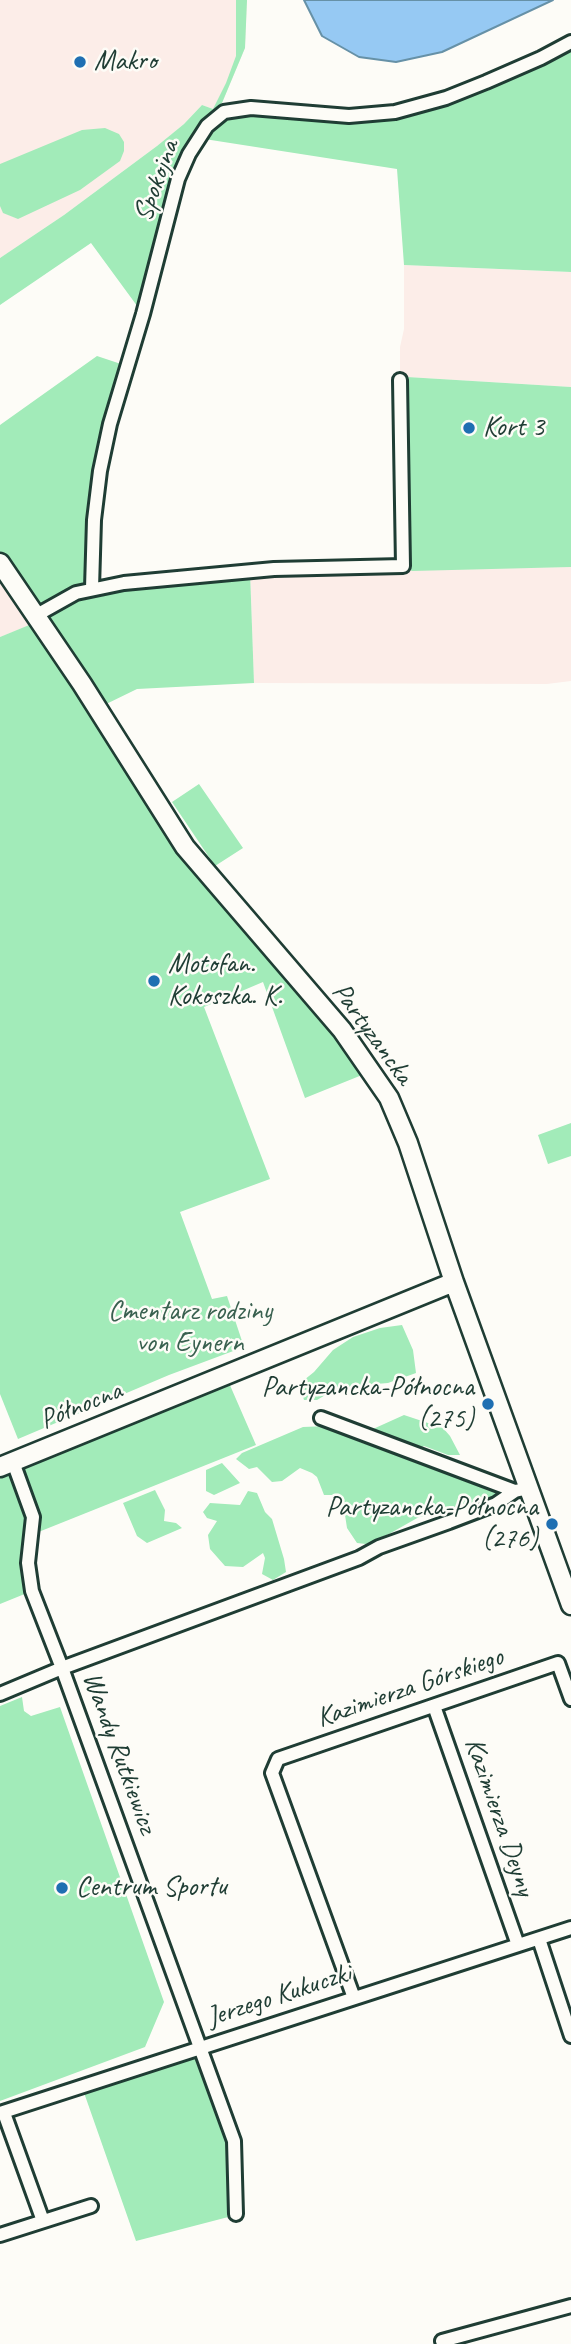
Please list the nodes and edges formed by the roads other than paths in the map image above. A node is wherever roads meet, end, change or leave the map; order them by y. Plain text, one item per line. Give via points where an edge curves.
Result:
1 (571, 42) edge
2 (400, 380) dead end
3 (0, 563) edge
4 (92, 588) junction
5 (35, 616) junction
6 (454, 1282) junction
7 (321, 1418) dead end
8 (7, 1464) edge
9 (522, 1490) junction
10 (571, 1605) edge
11 (62, 1668) junction
12 (0, 1694) edge
13 (571, 1699) edge
14 (433, 1706) junction
15 (571, 1928) edge
16 (539, 1938) junction
17 (518, 1945) junction
18 (354, 1998) junction
19 (571, 2036) edge
20 (200, 2048) junction
21 (2, 2113) edge
22 (91, 2206) dead end
23 (236, 2214) dead end
24 (43, 2221) junction
25 (0, 2235) edge
26 (571, 2306) edge
27 (442, 2341) dead end

1 - 4 street, Spokojna via 446,98 395,112 349,116 251,108 224,113 207,126 174,191 110,424 97,493
2 - 4 street via 403,566 217,573
3 - 5 main road, Partyzancka
4 - 5 street
5 - 6 main road, Partyzancka via 185,847 342,1030 389,1098
6 - 8 main road, Północna
6 - 9 main road, Partyzancka
7 - 9 street
8 - 11 street, Wandy Rutkiewicz via 31,1507 28,1563 32,1591
9 - 10 main road, Partyzancka
9 - 11 street, Wandy Rutkiewicz via 359,1558
11 - 12 street, Wandy Rutkiewicz
11 - 20 street, Wandy Rutkiewicz
13 - 14 street, Kazimierza Górskiego via 558,1663
14 - 17 street, Kazimierza Deyny
14 - 18 street, Kazimierza Górskiego via 278,1759 272,1773
15 - 16 street, Jerzego Kukuczki
16 - 17 street, Jerzego Kukuczki
16 - 19 street
17 - 18 street, Jerzego Kukuczki
18 - 20 street, Jerzego Kukuczki
20 - 21 street, Jerzego Kukuczki
20 - 23 street, Wandy Rutkiewicz via 234,2141
21 - 24 street, Jerzego Kukuczki
22 - 24 street
24 - 25 street
26 - 27 street

